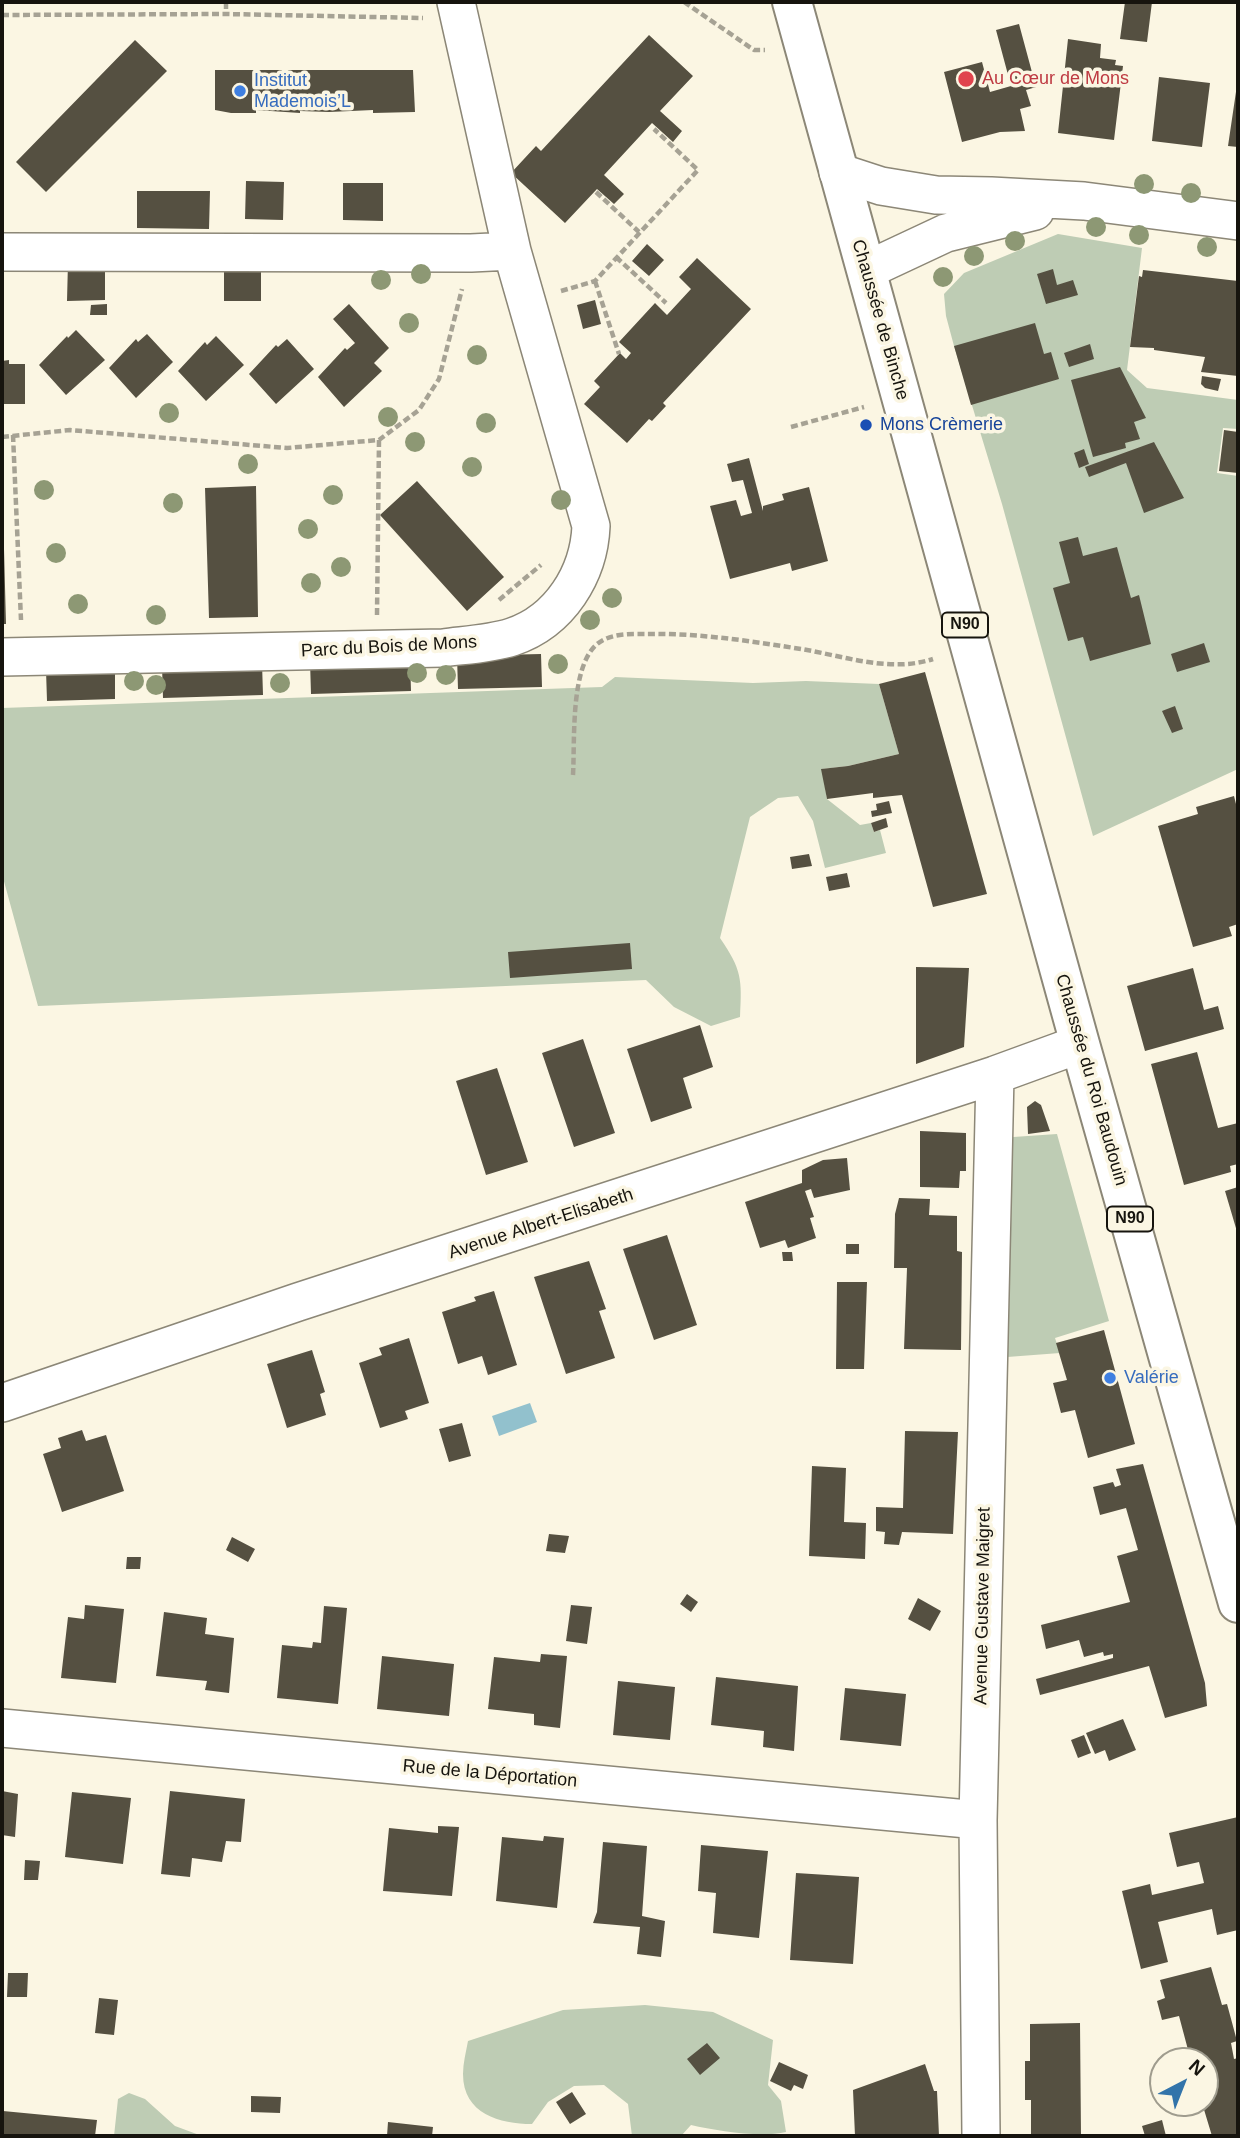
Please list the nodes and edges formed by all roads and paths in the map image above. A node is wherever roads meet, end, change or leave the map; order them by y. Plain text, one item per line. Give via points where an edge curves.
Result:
1 (226, 2) edge
2 (684, 2) edge
3 (792, 2) edge
4 (458, 10) edge
5 (226, 14) junction
6 (2, 15) edge
7 (804, 47) junction
8 (654, 129) dead end
9 (838, 172) junction
10 (596, 192) dead end
11 (1084, 201) junction
12 (1238, 221) edge
13 (639, 232) junction
14 (512, 251) junction
15 (2, 252) edge
16 (471, 253) junction
17 (616, 257) junction
18 (867, 270) junction
19 (595, 281) junction
20 (527, 301) junction
21 (666, 303) dead end
22 (620, 354) dead end
23 (902, 396) junction
24 (791, 428) dead end
25 (13, 435) junction
26 (2, 437) edge
27 (379, 440) junction
28 (549, 558) dead end
29 (496, 603) dead end
30 (971, 647) junction
31 (376, 649) junction
32 (12, 657) edge
33 (573, 775) dead end
34 (1024, 840) joint
35 (1080, 1044) junction
36 (995, 1075) junction
37 (2, 1403) edge
38 (1238, 1603) edge
39 (2, 1728) edge
40 (978, 1820) junction
41 (981, 2136) edge

1 - 5 path
2 - 7 path via 754,50
3 - 7 main road, Chaussée de Binche / N90
4 - 5 path
4 - 14 street, Parc du Bois de Mons
5 - 6 path
7 - 9 main road, Chaussée de Binche / N90
8 - 13 path via 698,170
9 - 11 street via 881,186 936,195
9 - 18 main road, Chaussée de Binche / N90
10 - 13 path
11 - 12 street
11 - 18 street via 946,233
13 - 17 path
14 - 16 street
14 - 20 street, Parc du Bois de Mons
15 - 16 street
16 - 27 path via 439,379 419,410
17 - 19 path
17 - 21 path
18 - 23 main road, Chaussée de Binche / N90
19 - 20 path
19 - 22 path
20 - 31 street, Parc du Bois de Mons via 592,526 584,567 575,586 545,619 513,637 443,648
23 - 24 path
23 - 30 main road, Chaussée de Binche / N90
25 - 26 path
25 - 27 path via 70,430 287,448
25 - 32 path
27 - 31 path
28 - 29 path
30 - 33 path via 919,663 889,665 681,634 620,634 596,645 583,666
30 - 34 main road, Chaussée de Binche / N90
31 - 32 street, Parc du Bois de Mons
34 - 35 main road, Chaussée du Roi Baudouin / N90
35 - 36 street, Avenue Albert-Elisabeth
35 - 38 main road, Chaussée du Roi Baudouin / N90
36 - 37 street, Avenue Albert-Elisabeth
36 - 40 street, Avenue Gustave Maigret
39 - 40 street, Rue de la Déportation
40 - 41 street, Avenue Gustave Maigret

